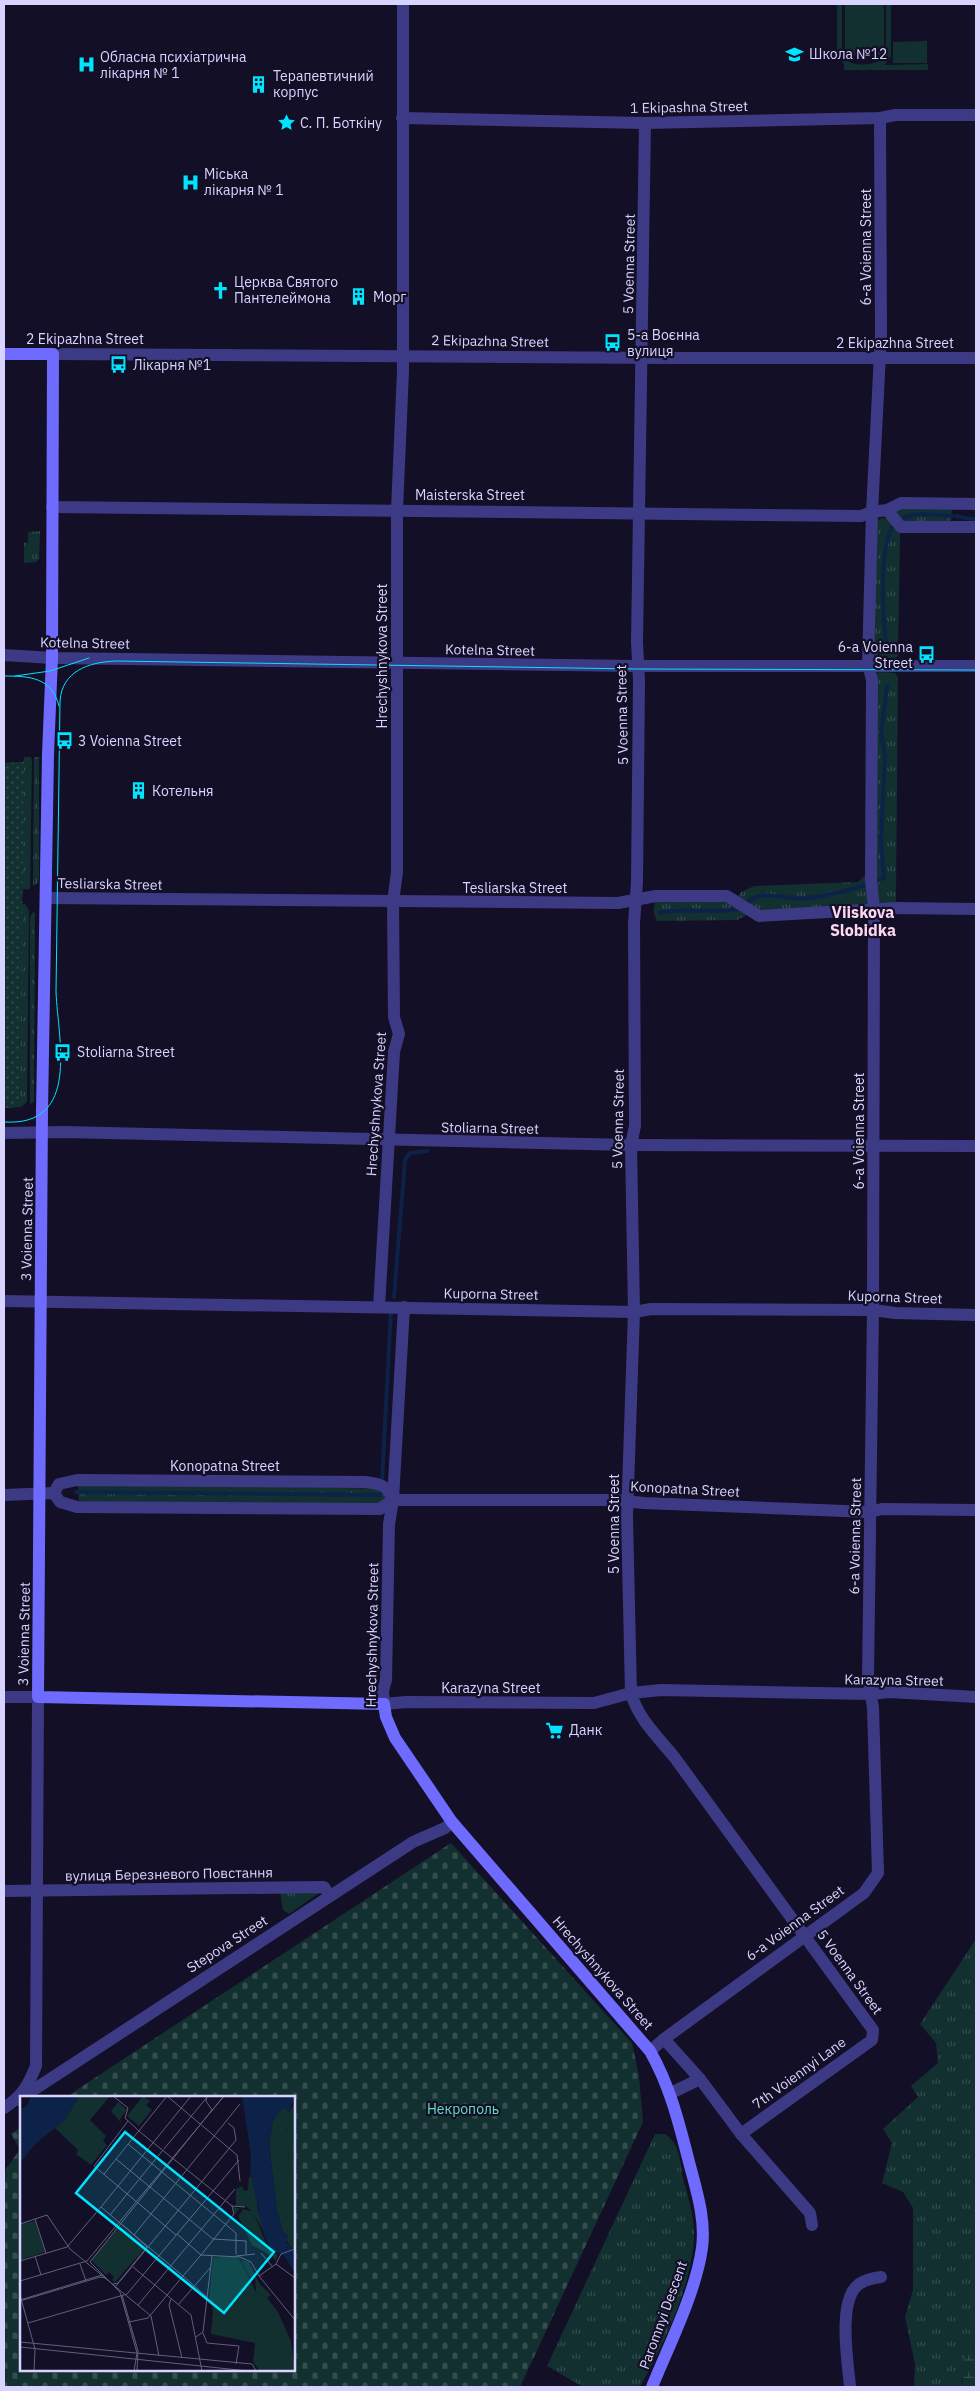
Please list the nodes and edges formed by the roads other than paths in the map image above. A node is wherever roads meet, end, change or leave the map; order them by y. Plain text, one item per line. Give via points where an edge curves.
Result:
1 (403, 4) edge
2 (976, 115) edge
3 (402, 118) junction
4 (880, 118) junction
5 (645, 123) junction
6 (4, 354) edge
7 (53, 354) junction
8 (403, 355) junction
9 (642, 358) junction
10 (880, 358) junction
11 (976, 358) edge
12 (976, 504) edge
13 (52, 507) junction
14 (397, 510) junction
15 (887, 510) junction
16 (638, 512) junction
17 (872, 512) junction
18 (976, 527) edge
19 (4, 655) edge
20 (52, 658) junction
21 (396, 664) junction
22 (637, 666) junction
23 (976, 666) edge
24 (869, 667) junction
25 (46, 898) junction
26 (636, 900) junction
27 (393, 902) junction
28 (874, 909) junction
29 (976, 909) edge
30 (42, 1132) junction
31 (4, 1133) edge
32 (388, 1141) junction
33 (631, 1145) junction
34 (874, 1145) junction
35 (976, 1146) edge
36 (4, 1301) edge
37 (41, 1301) junction
38 (404, 1306) junction
39 (379, 1307) junction
40 (873, 1310) junction
41 (634, 1312) junction
42 (976, 1314) edge
43 (54, 1492) junction
44 (40, 1494) junction
45 (4, 1495) edge
46 (392, 1500) junction
47 (628, 1502) junction
48 (976, 1510) edge
49 (870, 1512) junction
50 (631, 1693) junction
51 (871, 1694) junction
52 (976, 1696) edge
53 (4, 1697) edge
54 (38, 1697) junction
55 (384, 1704) junction
56 (452, 1822) junction
57 (4, 1891) edge
58 (36, 1891) junction
59 (330, 1896) junction
60 (804, 1935) junction
61 (873, 2036) joint
62 (664, 2039) junction
63 (650, 2051) junction
64 (700, 2079) junction
65 (671, 2094) junction
66 (20, 2096) edge
67 (24, 2096) edge
68 (20, 2097) edge
69 (18, 2100) joint
70 (674, 2107) joint
71 (4, 2108) edge
72 (741, 2134) junction
73 (812, 2225) dead end
74 (881, 2277) dead end
75 (652, 2387) edge
76 (850, 2387) edge

1 - 3 street, Hrechyshnykova Street
2 - 4 street, 1 Ekipashna Street via 895,115
3 - 5 street, 1 Ekipashna Street
3 - 8 street, Hrechyshnykova Street
4 - 5 street, 1 Ekipashna Street
4 - 10 street, 6-a Voienna Street
5 - 9 street, 5 Voenna Street
6 - 7 main road, 2 Ekipazhna Street
7 - 8 street, 2 Ekipazhna Street
7 - 13 main road, 3 Voienna Street
8 - 9 street, 2 Ekipazhna Street
8 - 14 street, Hrechyshnykova Street
9 - 10 street, 2 Ekipazhna Street
9 - 16 street, 5 Voenna Street
10 - 11 street, 2 Ekipazhna Street
10 - 17 street, 6-a Voienna Street
12 - 15 street, Maisterska Street via 901,504
13 - 14 street, Maisterska Street
13 - 20 main road, 3 Voienna Street
14 - 16 street, Maisterska Street
14 - 21 street, Hrechyshnykova Street
15 - 17 street, Maisterska Street
15 - 18 street via 901,527
16 - 17 street, Maisterska Street via 862,516
16 - 22 street, 5 Voenna Street
17 - 24 street, 6-a Voienna Street
19 - 20 street, Kotelna Street
20 - 21 street, Kotelna Street
20 - 25 main road, 3 Voienna Street
21 - 22 street, Kotelna Street
21 - 27 street, Hrechyshnykova Street via 397,872
22 - 24 street, Kotelna Street
22 - 26 street, 5 Voenna Street
23 - 24 street, Kotelna Street
24 - 28 street, 6-a Voienna Street via 872,680 871,880
25 - 27 street, Tesliarska Street
25 - 30 main road, 3 Voienna Street
26 - 27 street, Tesliarska Street via 618,903
26 - 28 street, Tesliarska Street via 656,896 727,896 759,916
26 - 33 street, 5 Voenna Street via 635,1126
27 - 32 street, Hrechyshnykova Street via 394,1017 399,1034 394,1052
28 - 29 street, Tesliarska Street
28 - 34 street, 6-a Voienna Street
30 - 31 street, Stoliarna Street
30 - 32 street, Stoliarna Street
30 - 37 main road, 3 Voienna Street
32 - 33 street, Stoliarna Street
32 - 39 street, Hrechyshnykova Street
33 - 34 street, Stoliarna Street
33 - 41 street, 5 Voenna Street
34 - 35 street, Stoliarna Street
34 - 40 street, 6-a Voienna Street
36 - 37 street, Kuporna Street
37 - 39 street, Kuporna Street
37 - 44 main road, 3 Voienna Street
38 - 39 street, Kuporna Street
38 - 41 street, Kuporna Street
38 - 46 street, Hrechyshnykova Street
40 - 41 street, Kuporna Street via 652,1309
40 - 42 street, Kuporna Street
40 - 49 street, 6-a Voienna Street
41 - 47 street, 5 Voenna Street
43 - 44 street, Konopatna Street
43 - 46 street, Konopatna Street via 60,1502 77,1507 380,1508
43 - 46 street, Konopatna Street via 59,1484 77,1480 365,1482 382,1484
44 - 45 street, Konopatna Street
44 - 54 main road, 3 Voienna Street
46 - 47 street, Konopatna Street
46 - 55 street, Hrechyshnykova Street
47 - 49 street, Konopatna Street
47 - 50 street, 5 Voenna Street
48 - 49 street, Konopatna Street via 882,1509
49 - 51 street, 6-a Voienna Street via 868,1677
50 - 51 street, Karazyna Street via 661,1690
50 - 55 street, Karazyna Street via 594,1703
50 - 60 street, 5 Voenna Street via 641,1717 675,1758
51 - 52 street, Karazyna Street
51 - 60 street, 6-a Voienna Street via 878,1873 864,1892
53 - 54 street, Karazyna Street
54 - 55 main road, Karazyna Street
54 - 58 street, 3 Voienna Street
55 - 56 main road, Hrechyshnykova Street via 395,1738
56 - 59 street, Stepova Street via 413,1842
56 - 63 main road, Hrechyshnykova Street
57 - 58 street, вулиця Березневого Повстання
58 - 59 street, вулиця Березневого Повстання via 324,1887
58 - 66 street, 3 Voienna Street via 36,2066
59 - 67 street, Stepova Street
60 - 61 street, 5 Voenna Street via 870,2024
60 - 62 street, 6-a Voienna Street
61 - 72 street, 7th Voiennyi Lane via 872,2040
62 - 63 street, Hrechyshnykova Street
62 - 64 street, Hrechyshnykova Street
63 - 65 main road, Hrechyshnykova Street
64 - 65 street
64 - 72 street, Hrechyshnykova Street
65 - 70 main road, Hrechyshnykova Street
68 - 69 street, 3 Voienna Street
69 - 71 street, Stepova Street
70 - 75 main road, Paromnyi Descent via 700,2203 702,2247 695,2278
72 - 73 street, Hrechyshnykova Street via 810,2213
74 - 76 street via 857,2285 849,2299 846,2317

